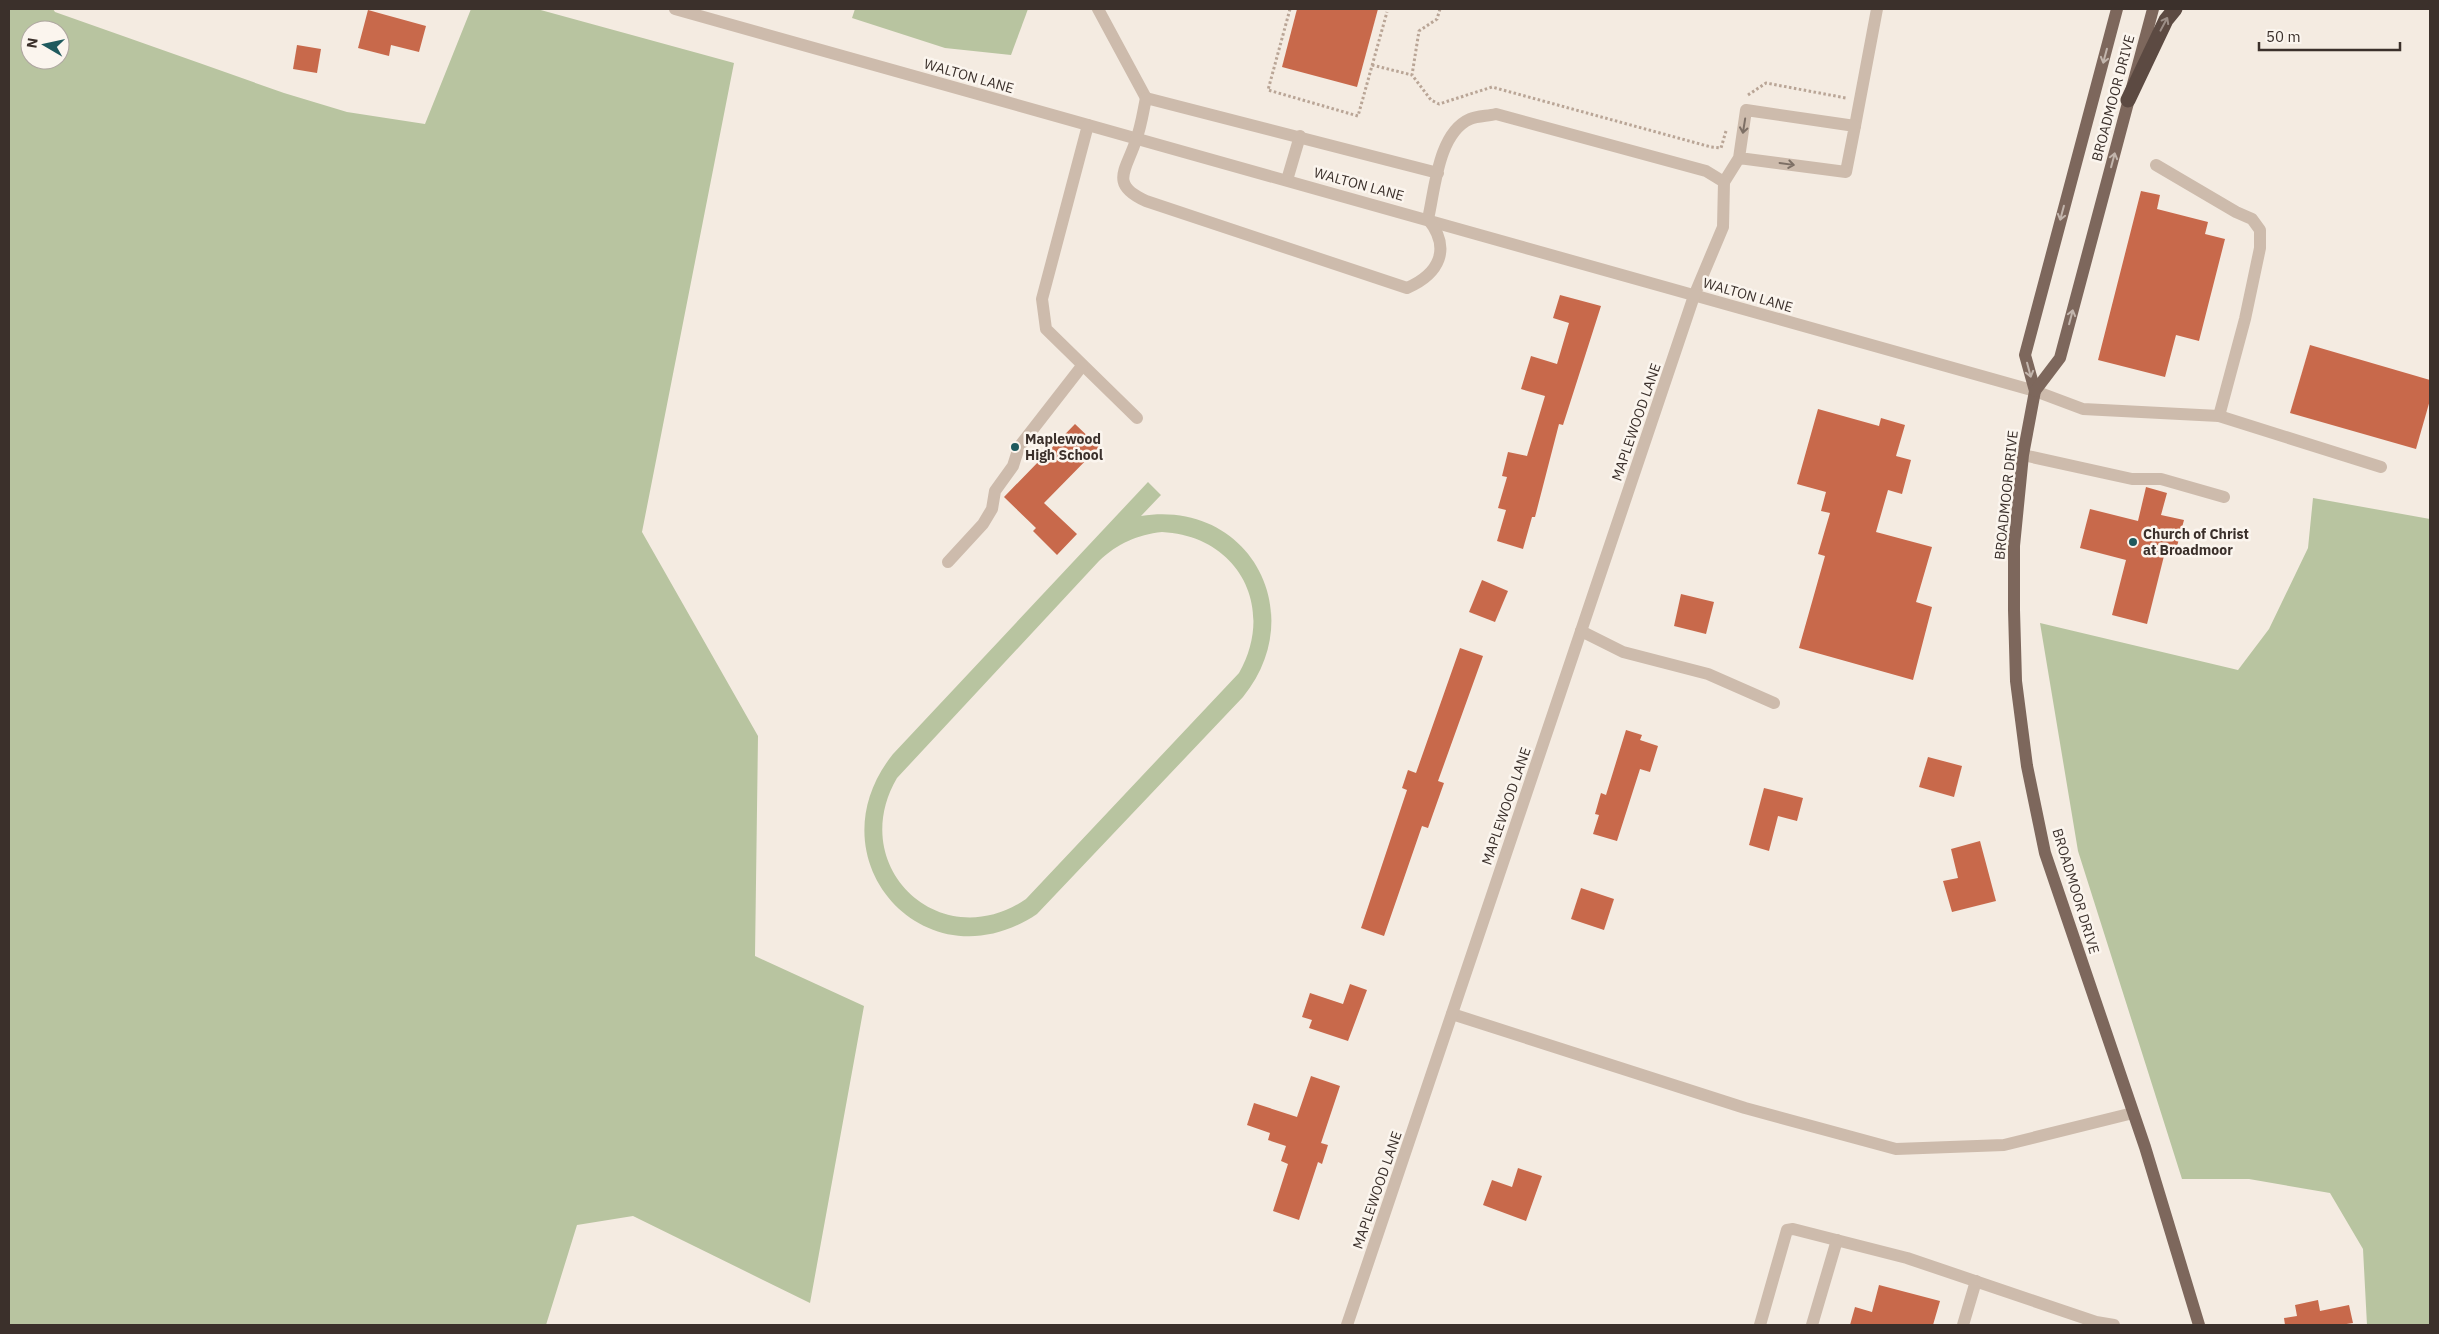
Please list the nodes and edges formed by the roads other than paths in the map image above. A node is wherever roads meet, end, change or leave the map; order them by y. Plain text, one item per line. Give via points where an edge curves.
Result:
1 (675, 9) edge
2 (1098, 9) edge
3 (1877, 9) edge
4 (2117, 9) edge
5 (2153, 9) edge
6 (2175, 9) edge
7 (1146, 98) junction
8 (2128, 100) junction
9 (1088, 125) junction
10 (1855, 126) junction
11 (1300, 136) junction
12 (1136, 140) junction
13 (1739, 158) junction
14 (2156, 165) dead end
15 (1438, 173) junction
16 (1287, 180) junction
17 (1724, 182) junction
18 (1428, 219) junction
19 (1694, 296) junction
20 (1082, 366) junction
21 (2035, 391) junction
22 (2219, 416) junction
23 (1137, 418) dead end
24 (2023, 455) junction
25 (2381, 467) dead end
26 (2224, 497) dead end
27 (948, 562) dead end
28 (1581, 631) junction
29 (1774, 703) dead end
30 (1452, 1014) junction
31 (2133, 1113) junction
32 (1837, 1240) junction
33 (1976, 1281) junction
34 (1347, 1325) edge
35 (1760, 1325) edge
36 (1812, 1325) edge
37 (1963, 1325) edge
38 (2114, 1325) edge
39 (2199, 1325) edge

1 - 9 street, WALTON LANE
2 - 7 street
3 - 10 street
4 -> 21 main road, BROADMOOR DRIVE via 2025,355
5 - 8 main road, BROADMOOR DRIVE
8 -> 6 highway via 2166,20
7 - 11 street
7 - 12 street
21 -> 8 main road, BROADMOOR DRIVE via 2060,358
9 - 12 street, WALTON LANE
9 - 20 street via 1042,299 1046,329
13 -> 10 street via 1846,172
10 -> 13 street via 1746,110
11 - 15 street
11 - 16 street
12 - 16 street, WALTON LANE
12 - 18 street via 1123,172 1124,183 1131,194 1407,288 1424,281 1442,250 1438,231
13 - 17 street
14 - 22 street via 2252,219 2260,230 2260,248 2245,319
15 - 17 street via 1447,139 1469,119 1496,114 1706,171
15 - 18 street
16 - 18 street, WALTON LANE
17 - 19 street, MAPLEWOOD LANE via 1723,227
18 - 19 street, WALTON LANE
19 - 21 street, WALTON LANE
19 - 28 street, MAPLEWOOD LANE
20 - 23 street
20 - 27 street via 1019,447 1013,466 995,491 992,510 983,524
21 - 22 street, WALTON LANE via 2083,409
21 - 24 main road, BROADMOOR DRIVE
22 - 25 street, WALTON LANE
24 - 26 street via 2132,479 2161,479
24 - 31 main road, BROADMOOR DRIVE via 2014,546 2014,610 2016,681 2028,766 2045,853
28 - 29 street via 1623,652 1708,674
28 - 30 street, MAPLEWOOD LANE
30 - 31 street via 1745,1108 1896,1149 2004,1145
30 - 34 street, MAPLEWOOD LANE
31 - 39 main road, BROADMOOR DRIVE
32 - 33 street via 1908,1258
32 - 35 street via 1787,1230
32 - 36 street
33 - 37 street
33 - 38 street via 2096,1322

